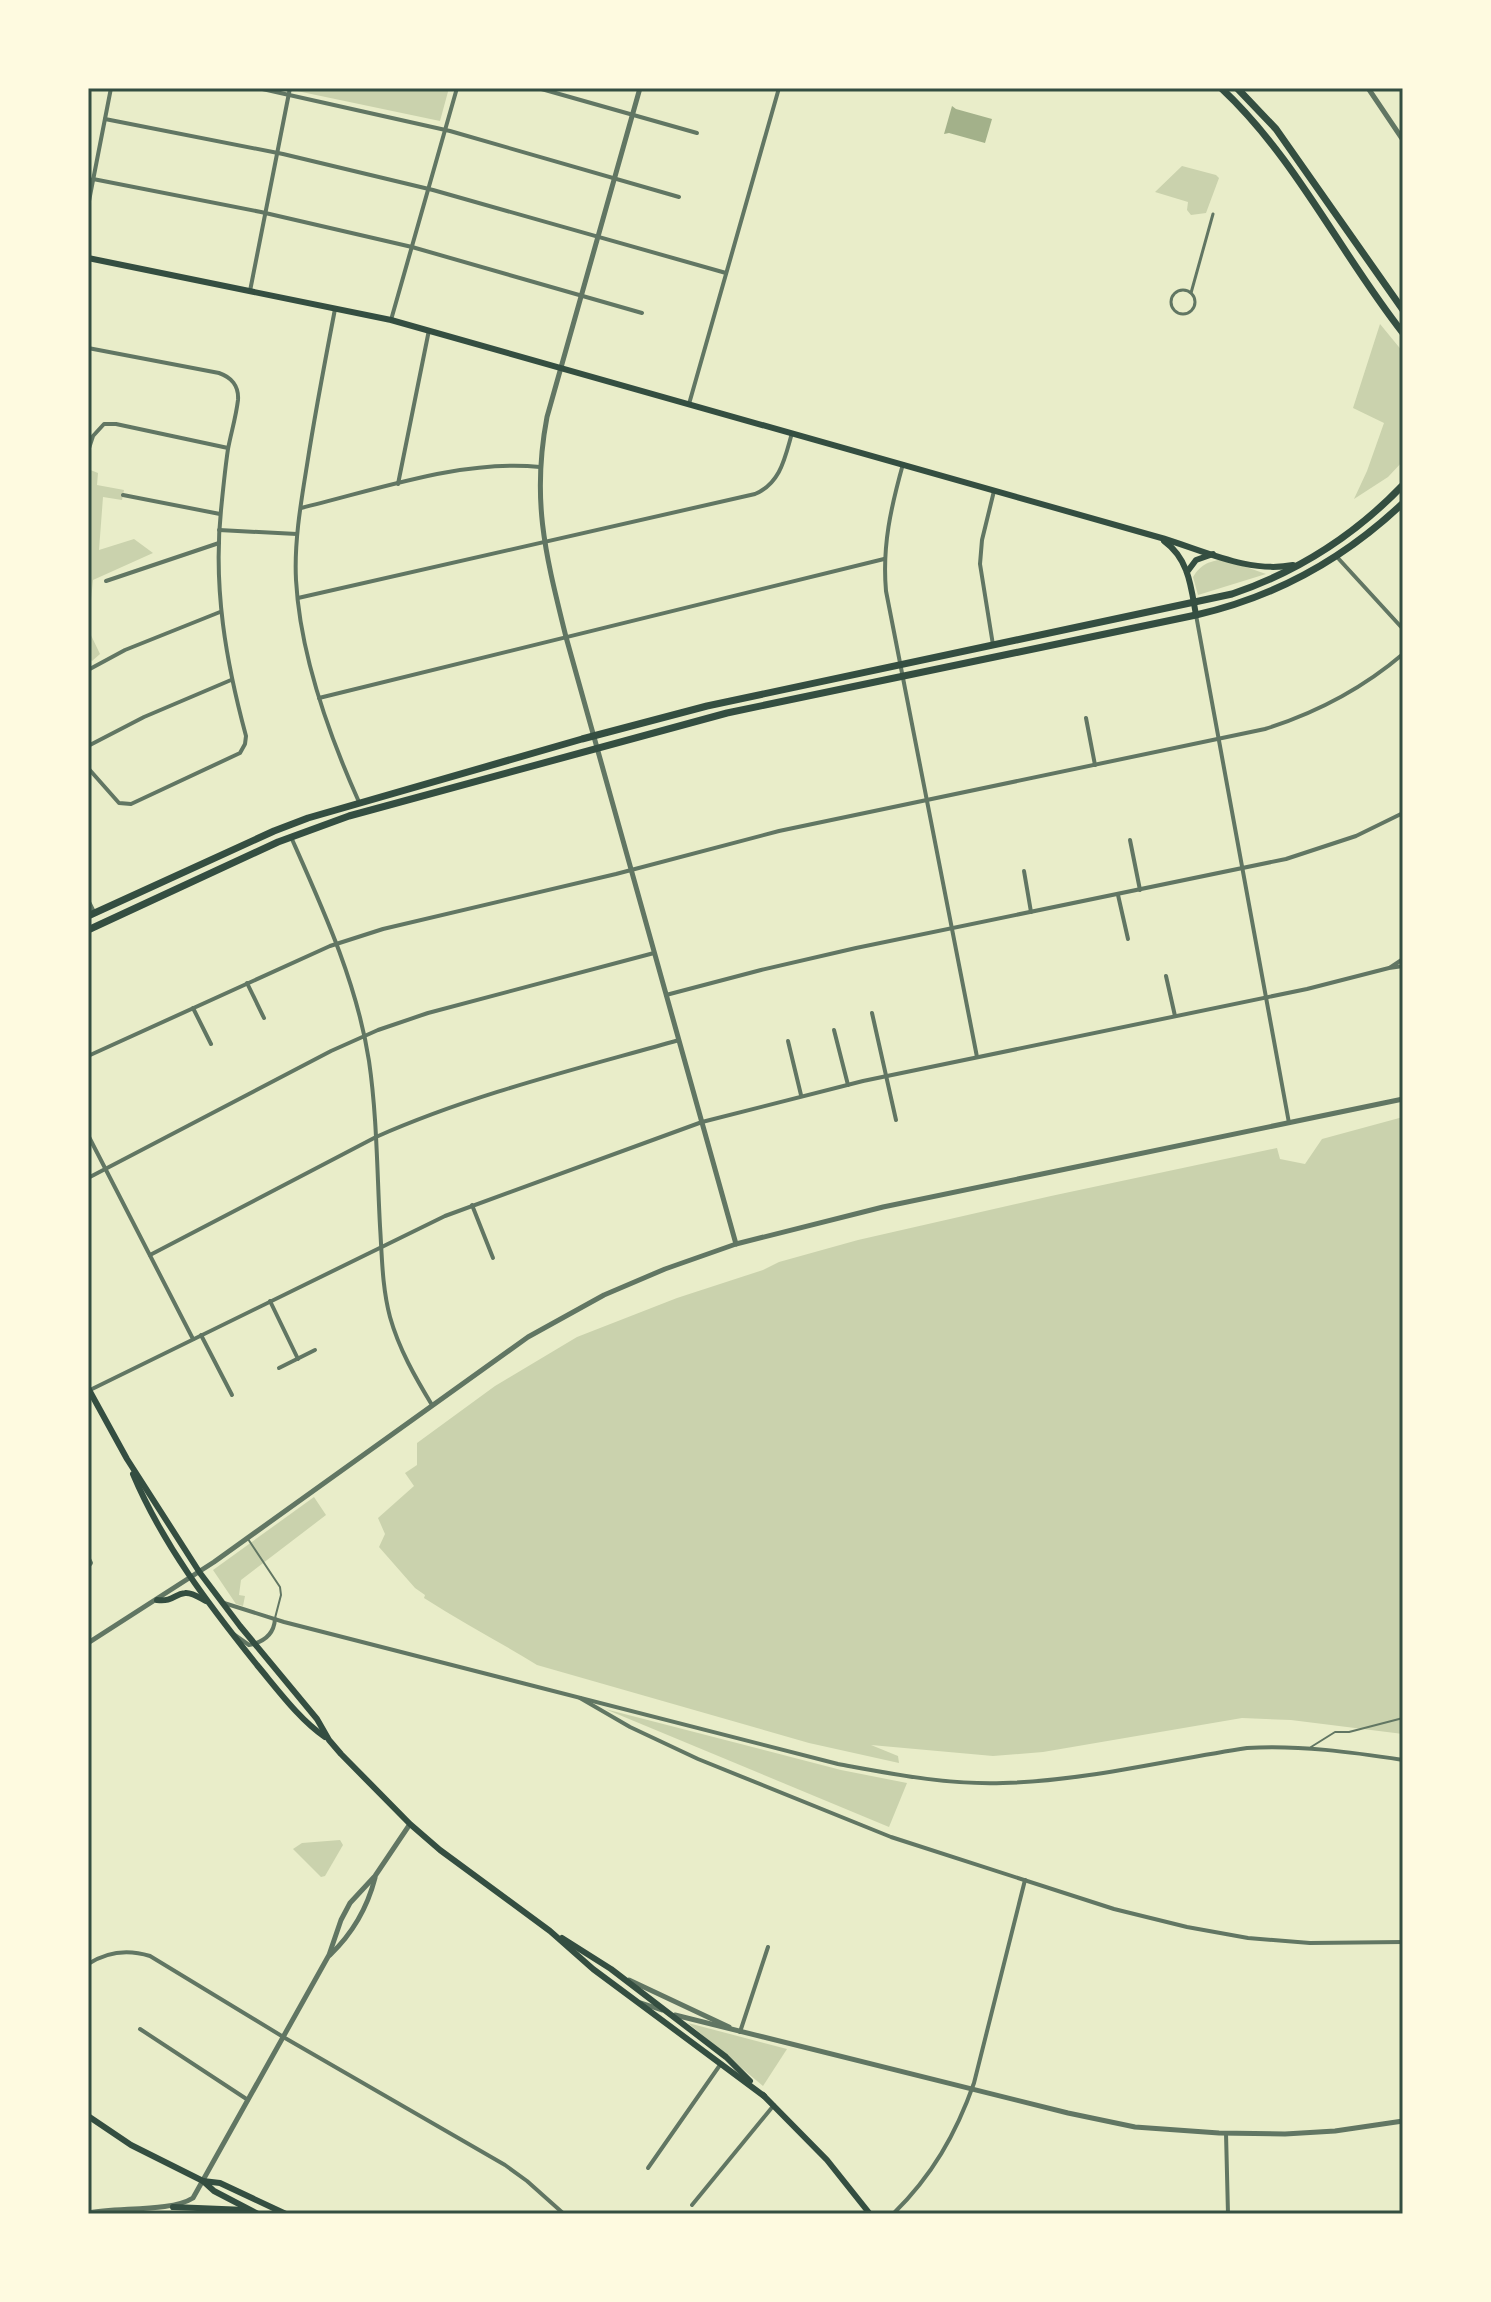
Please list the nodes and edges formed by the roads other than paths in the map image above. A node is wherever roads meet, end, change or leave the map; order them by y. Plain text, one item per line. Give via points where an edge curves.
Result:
1 (111, 88) edge
2 (258, 88) edge
3 (457, 88) edge
4 (538, 88) edge
5 (640, 88) edge
6 (779, 88) edge
7 (1221, 88) edge
8 (1237, 88) edge
9 (1368, 88) edge
10 (290, 91) edge
11 (632, 114) junction
12 (105, 119) junction
13 (445, 130) junction
14 (697, 133) dead end
15 (1403, 140) edge
16 (277, 153) junction
17 (88, 171) edge
18 (94, 176) junction
19 (614, 178) junction
20 (428, 189) junction
21 (679, 197) dead end
22 (88, 206) edge
23 (266, 213) junction
24 (1213, 214) dead end
25 (598, 236) junction
26 (412, 247) junction
27 (88, 258) edge
28 (726, 273) junction
29 (250, 291) junction
30 (1191, 293) junction
31 (581, 295) junction
32 (1165, 299) dead end
33 (1171, 301) junction
34 (335, 309) junction
35 (1403, 310) edge
36 (642, 313) dead end
37 (391, 320) junction
38 (429, 330) junction
39 (1403, 333) edge
40 (88, 348) edge
41 (560, 367) junction
42 (689, 404) junction
43 (792, 433) junction
44 (228, 448) junction
45 (88, 451) edge
46 (903, 464) junction
47 (540, 467) junction
48 (398, 484) junction
49 (1403, 485) edge
50 (994, 490) junction
51 (123, 495) dead end
52 (1403, 503) edge
53 (301, 508) junction
54 (220, 514) junction
55 (219, 530) junction
56 (298, 534) junction
57 (1158, 537) junction
58 (543, 542) junction
59 (219, 543) junction
60 (1214, 554) junction
61 (1337, 557) junction
62 (885, 559) junction
63 (1305, 562) junction
64 (1187, 572) junction
65 (106, 581) dead end
66 (298, 598) junction
67 (1194, 604) junction
68 (220, 612) junction
69 (1196, 615) junction
70 (1403, 629) edge
71 (566, 637) junction
72 (993, 645) junction
73 (1403, 654) edge
74 (900, 665) junction
75 (88, 670) edge
76 (902, 675) junction
77 (231, 680) junction
78 (319, 698) junction
79 (1086, 718) dead end
80 (593, 736) junction
81 (1219, 740) junction
82 (88, 746) edge
83 (596, 747) junction
84 (1095, 765) junction
85 (88, 768) edge
86 (927, 800) junction
87 (359, 802) junction
88 (1403, 813) edge
89 (291, 837) junction
90 (1130, 840) dead end
91 (1242, 868) junction
92 (630, 870) junction
93 (1024, 871) dead end
94 (1140, 890) junction
95 (1118, 894) junction
96 (88, 900) edge
97 (1031, 912) junction
98 (91, 915) edge
99 (952, 929) junction
100 (88, 930) edge
101 (1128, 939) dead end
102 (336, 944) junction
103 (654, 953) junction
104 (1403, 959) edge
105 (1403, 966) edge
106 (1389, 968) junction
107 (1166, 976) dead end
108 (247, 983) junction
109 (666, 995) junction
110 (1266, 998) junction
111 (193, 1008) junction
112 (872, 1013) dead end
113 (1175, 1016) junction
114 (264, 1018) dead end
115 (834, 1030) dead end
116 (365, 1035) junction
117 (679, 1040) junction
118 (788, 1041) dead end
119 (211, 1044) dead end
120 (88, 1056) edge
121 (977, 1057) junction
122 (886, 1076) junction
123 (848, 1085) junction
124 (801, 1095) junction
125 (1403, 1099) edge
126 (896, 1120) dead end
127 (702, 1122) junction
128 (1289, 1123) junction
129 (88, 1135) edge
130 (376, 1137) junction
131 (105, 1169) junction
132 (88, 1178) edge
133 (472, 1204) junction
134 (736, 1244) junction
135 (381, 1246) junction
136 (150, 1255) junction
137 (493, 1258) dead end
138 (270, 1301) junction
139 (201, 1335) junction
140 (193, 1339) junction
141 (315, 1350) dead end
142 (298, 1359) junction
143 (279, 1368) dead end
144 (88, 1390) edge
145 (232, 1395) dead end
146 (432, 1405) junction
147 (127, 1459) junction
148 (247, 1538) junction
149 (88, 1557) edge
150 (88, 1567) edge
151 (200, 1573) junction
152 (191, 1578) junction
153 (157, 1600) junction
154 (209, 1602) junction
155 (221, 1602) junction
156 (275, 1619) junction
157 (231, 1632) junction
158 (88, 1643) edge
159 (254, 1644) junction
160 (575, 1695) junction
161 (1403, 1718) edge
162 (329, 1740) junction
163 (1310, 1747) junction
164 (1403, 1760) edge
165 (410, 1824) junction
166 (375, 1876) junction
167 (1025, 1880) junction
168 (550, 1931) junction
169 (1403, 1942) edge
170 (768, 1947) dead end
171 (329, 1955) junction
172 (88, 1964) edge
173 (619, 1976) junction
174 (637, 2001) junction
175 (663, 2011) junction
176 (140, 2029) dead end
177 (740, 2032) junction
178 (285, 2038) junction
179 (721, 2064) junction
180 (972, 2089) junction
181 (764, 2096) junction
182 (248, 2100) junction
183 (775, 2105) junction
184 (88, 2116) edge
185 (1403, 2121) edge
186 (1226, 2133) junction
187 (648, 2168) dead end
188 (203, 2181) junction
189 (692, 2205) dead end
190 (173, 2207) junction
191 (250, 2210) junction
192 (88, 2213) edge
193 (258, 2214) edge
194 (286, 2214) edge
195 (564, 2214) edge
196 (870, 2214) edge
197 (893, 2214) edge
198 (1228, 2214) edge

1 - 12 street
2 - 10 street
3 - 13 street
4 - 11 street
5 - 11 street
6 - 28 street
7 - 39 main road via 1267,136
8 - 35 main road via 1276,129
9 - 15 street
10 - 13 street
10 - 16 street
11 - 14 street
11 - 19 street
12 - 16 street
12 - 18 street
13 - 19 street
13 - 20 street
16 - 20 street
16 - 23 street
17 - 18 street
18 - 22 street
18 - 23 street
19 - 21 street
19 - 25 street
20 - 25 street
20 - 26 street
23 - 26 street
23 - 29 street
24 - 30 street
25 - 28 street
25 - 31 street
26 - 31 street
26 - 37 street
27 - 29 main road
28 - 42 street
29 - 34 main road
30 - 33 street via 1179,290
30 - 33 street via 1195,302 1184,314
31 - 36 street
31 - 41 street
32 - 33 street
34 - 37 main road
34 - 53 street
37 - 38 main road
38 - 41 main road
38 - 48 street
40 - 44 street via 228,377 238,396
41 - 42 main road
41 - 47 street
42 - 43 main road
43 - 46 main road
43 - 58 street via 778,475 760,492
44 - 45 street via 104,424
44 - 54 street
46 - 50 main road
46 - 62 street via 889,515
47 - 48 street via 491,465
47 - 58 street
48 - 53 street
49 - 63 main road via 1356,528
50 - 57 main road
50 - 72 street via 980,564
51 - 54 street
52 - 61 main road
53 - 56 street
54 - 55 street
55 - 56 street
55 - 59 street
56 - 66 street
57 - 60 main road
57 - 64 main road via 1174,549
58 - 66 street
58 - 71 street
59 - 65 street
59 - 68 street
60 - 63 main road via 1260,567
60 - 64 main road via 1200,558
61 - 69 main road via 1268,593
61 - 70 street
62 - 71 street
62 - 74 street
63 - 67 main road via 1252,588
64 - 67 main road
66 - 78 street
67 - 69 main road
67 - 72 main road
68 - 75 street
68 - 77 street
69 - 76 main road
69 - 81 street
71 - 78 street
71 - 80 street
72 - 74 main road
73 - 81 street via 1322,708
74 - 76 street
74 - 80 main road
76 - 83 main road
76 - 86 street
77 - 82 street
77 - 85 street via 246,736 240,753 125,805
78 - 87 street
79 - 84 street
80 - 83 street
80 - 87 main road
81 - 84 street
81 - 91 street
83 - 89 main road
83 - 92 street
84 - 86 street
86 - 92 street
86 - 99 street
87 - 98 main road via 274,831
88 - 91 street via 1335,845
89 - 100 main road
89 - 102 street
90 - 94 street
91 - 94 street
91 - 110 street
92 - 102 street
92 - 103 street
93 - 97 street
94 - 95 street
95 - 97 street
95 - 101 street
96 - 98 street
97 - 99 street
99 - 109 street
99 - 121 street
102 - 108 street
102 - 116 street
103 - 109 street
103 - 116 street
104 - 106 street
105 - 106 street
106 - 110 street
107 - 113 street
108 - 111 street
108 - 114 street
109 - 117 street
110 - 113 street
110 - 128 street
111 - 119 street
111 - 120 street
112 - 122 street
113 - 121 street
115 - 123 street
116 - 130 street
116 - 131 street
117 - 127 street
117 - 130 street via 452,1107
118 - 124 street
121 - 122 street
122 - 123 street
122 - 126 street
123 - 124 street
124 - 127 street
125 - 128 street
127 - 133 street
127 - 134 street
128 - 134 street via 883,1207
129 - 131 street
130 - 135 street
130 - 136 street
131 - 132 street
131 - 136 street
133 - 135 street
133 - 137 street
134 - 146 street via 576,1309
135 - 138 street
135 - 146 street via 394,1331
136 - 140 street
138 - 139 street
138 - 142 street
139 - 140 street
139 - 145 street
140 - 144 street
141 - 142 street
142 - 143 street
144 - 147 main road
146 - 148 street
147 - 151 main road
147 - 152 main road via 148,1509
148 - 151 street
148 - 156 lane via 280,1587
149 - 150 street
151 - 152 street
151 - 155 main road
152 - 153 street
152 - 154 main road
153 - 154 main road via 190,1593
153 - 158 street
154 - 157 main road
155 - 156 street
155 - 159 main road
156 - 159 street via 270,1634
156 - 160 street
157 - 159 street
157 - 162 main road
159 - 162 main road
160 - 163 street via 838,1764 943,1781 1031,1781 1247,1748
160 - 167 street via 698,1759 891,1837
161 - 163 lane via 1335,1732
162 - 165 main road
163 - 164 street
165 - 166 street
165 - 168 main road
166 - 171 street via 341,1920
166 - 171 street via 359,1919
167 - 169 street via 1138,1916 1218,1933 1310,1943
167 - 180 street
168 - 173 main road
168 - 174 main road
170 - 177 street
171 - 178 street
172 - 178 street via 120,1952 150,1956
173 - 175 main road
173 - 177 street
174 - 175 street
174 - 179 main road
175 - 177 street
175 - 181 main road via 726,2057
176 - 182 street
177 - 180 street
178 - 182 street
178 - 195 street via 505,2165
179 - 181 main road
179 - 187 street
180 - 186 street via 1135,2127
180 - 197 street via 940,2158
181 - 183 main road
182 - 188 street
183 - 189 street
183 - 196 main road
184 - 188 main road via 149,2156
185 - 186 street via 1310,2133
186 - 198 street
188 - 190 street via 193,2198
188 - 191 main road
188 - 194 main road via 220,2183
190 - 191 main road
190 - 192 street
191 - 193 main road

